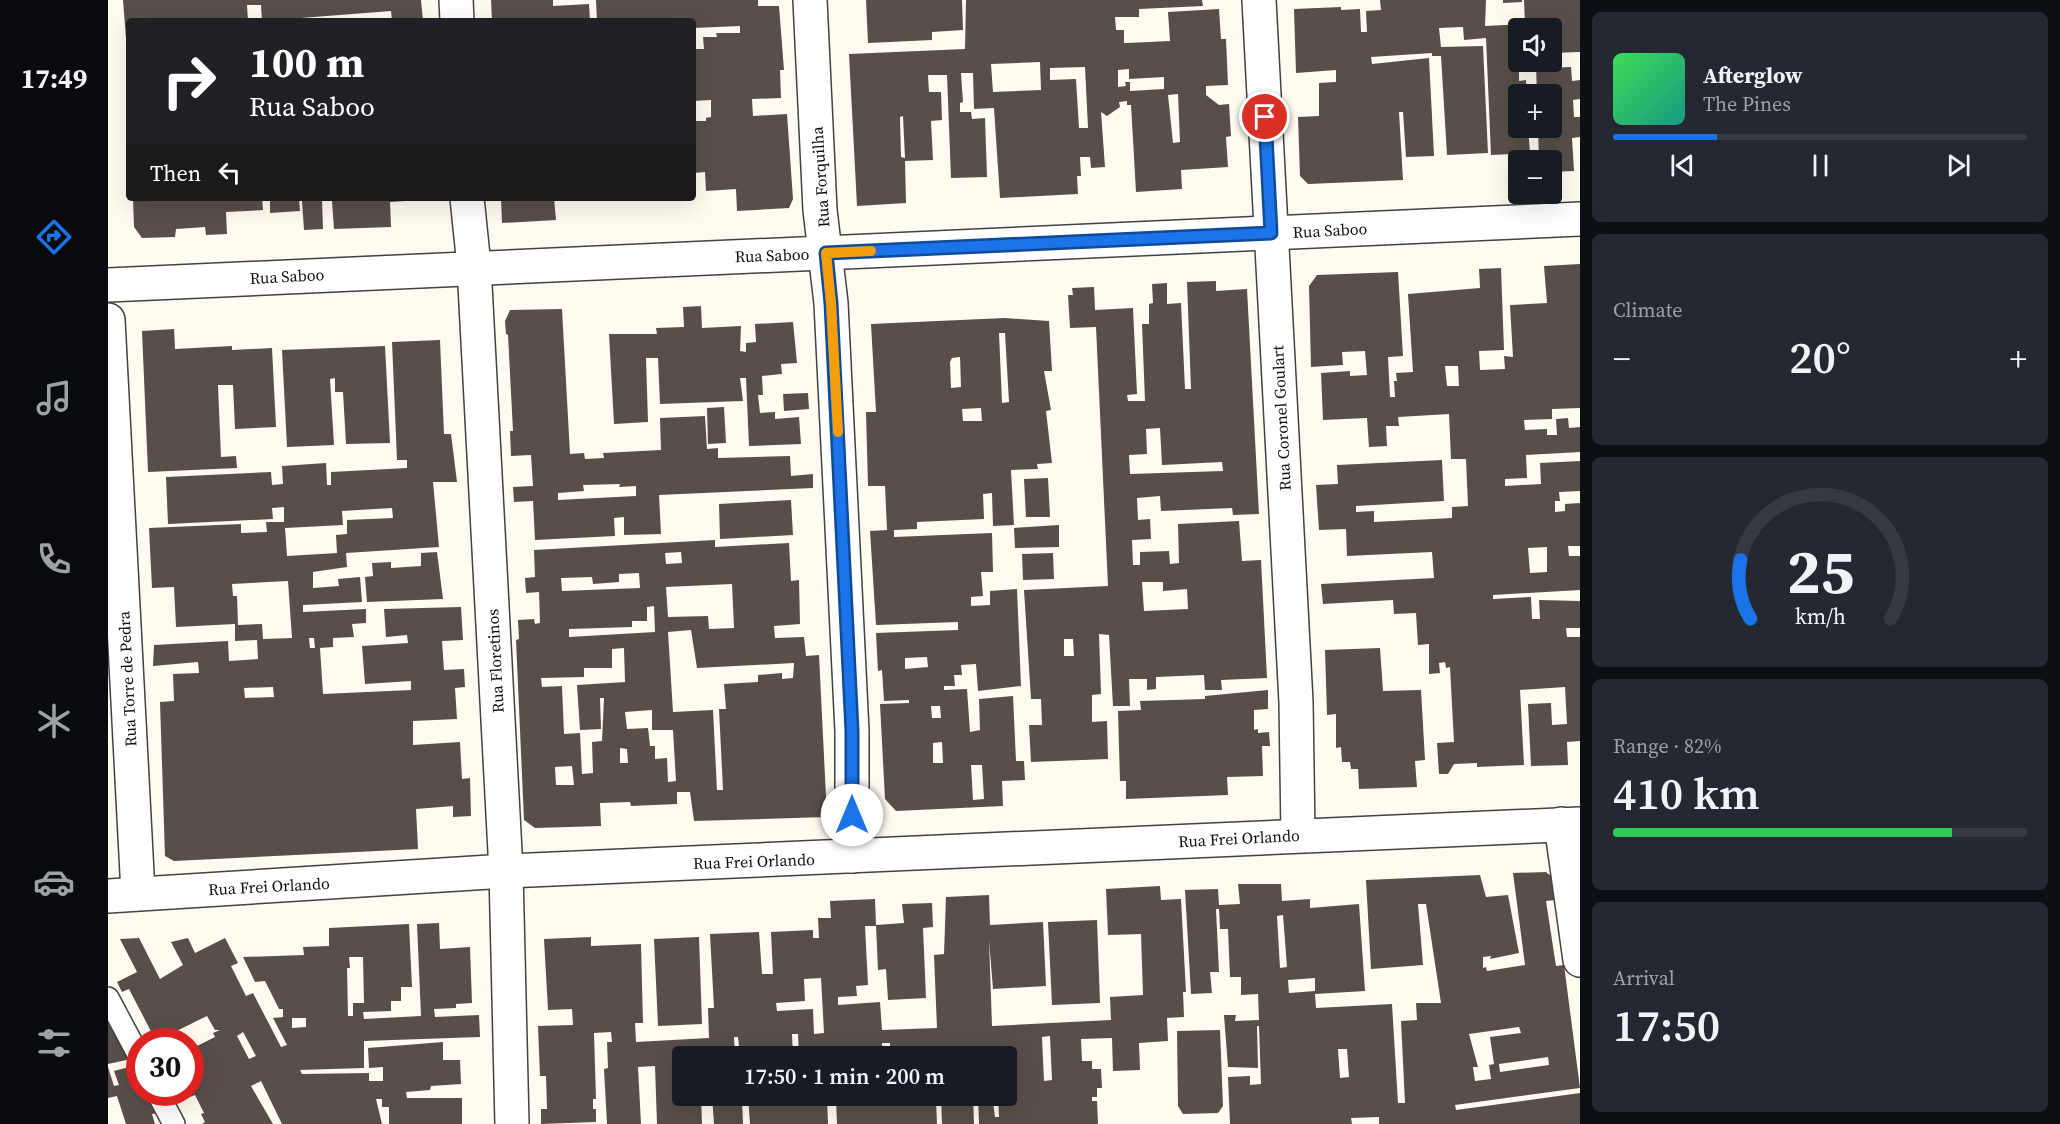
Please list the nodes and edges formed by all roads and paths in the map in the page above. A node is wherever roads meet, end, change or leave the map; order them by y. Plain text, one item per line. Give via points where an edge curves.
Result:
1 (456, 0) edge
2 (810, 0) edge
3 (1259, 0) edge
4 (457, 18) edge
5 (467, 201) edge
6 (1580, 219) edge
7 (1271, 233) junction
8 (826, 253) junction
9 (474, 266) junction
10 (108, 285) edge
11 (108, 320) edge
12 (1570, 824) edge
13 (1298, 835) junction
14 (852, 856) junction
15 (506, 871) junction
16 (123, 895) edge
17 (1580, 960) edge
18 (108, 998) edge
19 (126, 1032) edge
20 (164, 1106) edge
21 (174, 1124) edge
22 (512, 1124) edge

1 - 4 street
2 - 8 street, Rua Forquilha via 820,210
3 - 7 street, Rua Coronel Goulart
5 - 9 street, Rua Floretinos
6 - 7 street, Rua Saboo
7 - 8 street, Rua Saboo
7 - 13 street, Rua Coronel Goulart via 1296,702
8 - 9 street, Rua Saboo
8 - 14 street, Rua Forquilha via 852,731
9 - 10 street, Rua Saboo
9 - 15 street, Rua Floretinos
11 - 16 street, Rua Torre de Pedra
12 - 13 street, Rua Frei Orlando
12 - 17 street
13 - 14 street, Rua Frei Orlando
14 - 15 street, Rua Frei Orlando
15 - 16 street, Rua Frei Orlando
15 - 22 street, Rua Floretinos
18 - 19 lane
20 - 21 lane

